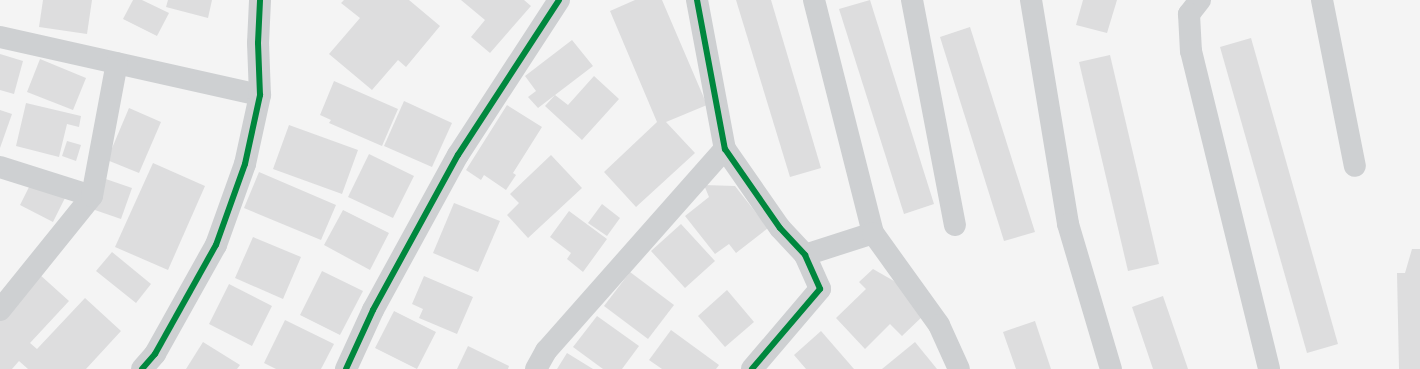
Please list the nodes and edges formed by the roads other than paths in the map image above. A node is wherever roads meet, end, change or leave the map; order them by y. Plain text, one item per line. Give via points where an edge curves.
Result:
1 (260, 0) edge
2 (559, 0) edge
3 (697, 0) edge
4 (814, 0) edge
5 (912, 0) edge
6 (1031, 0) edge
7 (1200, 0) edge
8 (1322, 0) edge
9 (0, 37) edge
10 (117, 63) junction
11 (260, 95) junction
12 (725, 149) junction
13 (1355, 166) dead end
14 (0, 167) edge
15 (92, 196) junction
16 (955, 225) dead end
17 (872, 233) junction
18 (805, 255) junction
19 (0, 310) edge
20 (142, 369) edge
21 (346, 369) edge
22 (536, 369) edge
23 (752, 369) edge
24 (959, 369) edge
25 (1111, 369) edge
26 (1269, 369) edge

1 - 11 street
2 - 21 street via 458,155 373,310
3 - 12 street
4 - 17 street
5 - 16 street
6 - 25 street via 1068,224
7 - 26 street via 1189,14 1192,51
8 - 13 street
9 - 10 street
10 - 11 street
10 - 15 street
11 - 20 street via 245,164 216,246 155,354
12 - 18 street via 780,228
12 - 22 street via 546,351
14 - 15 street
15 - 19 street
17 - 18 street
17 - 24 street via 939,325
18 - 23 street via 820,289

